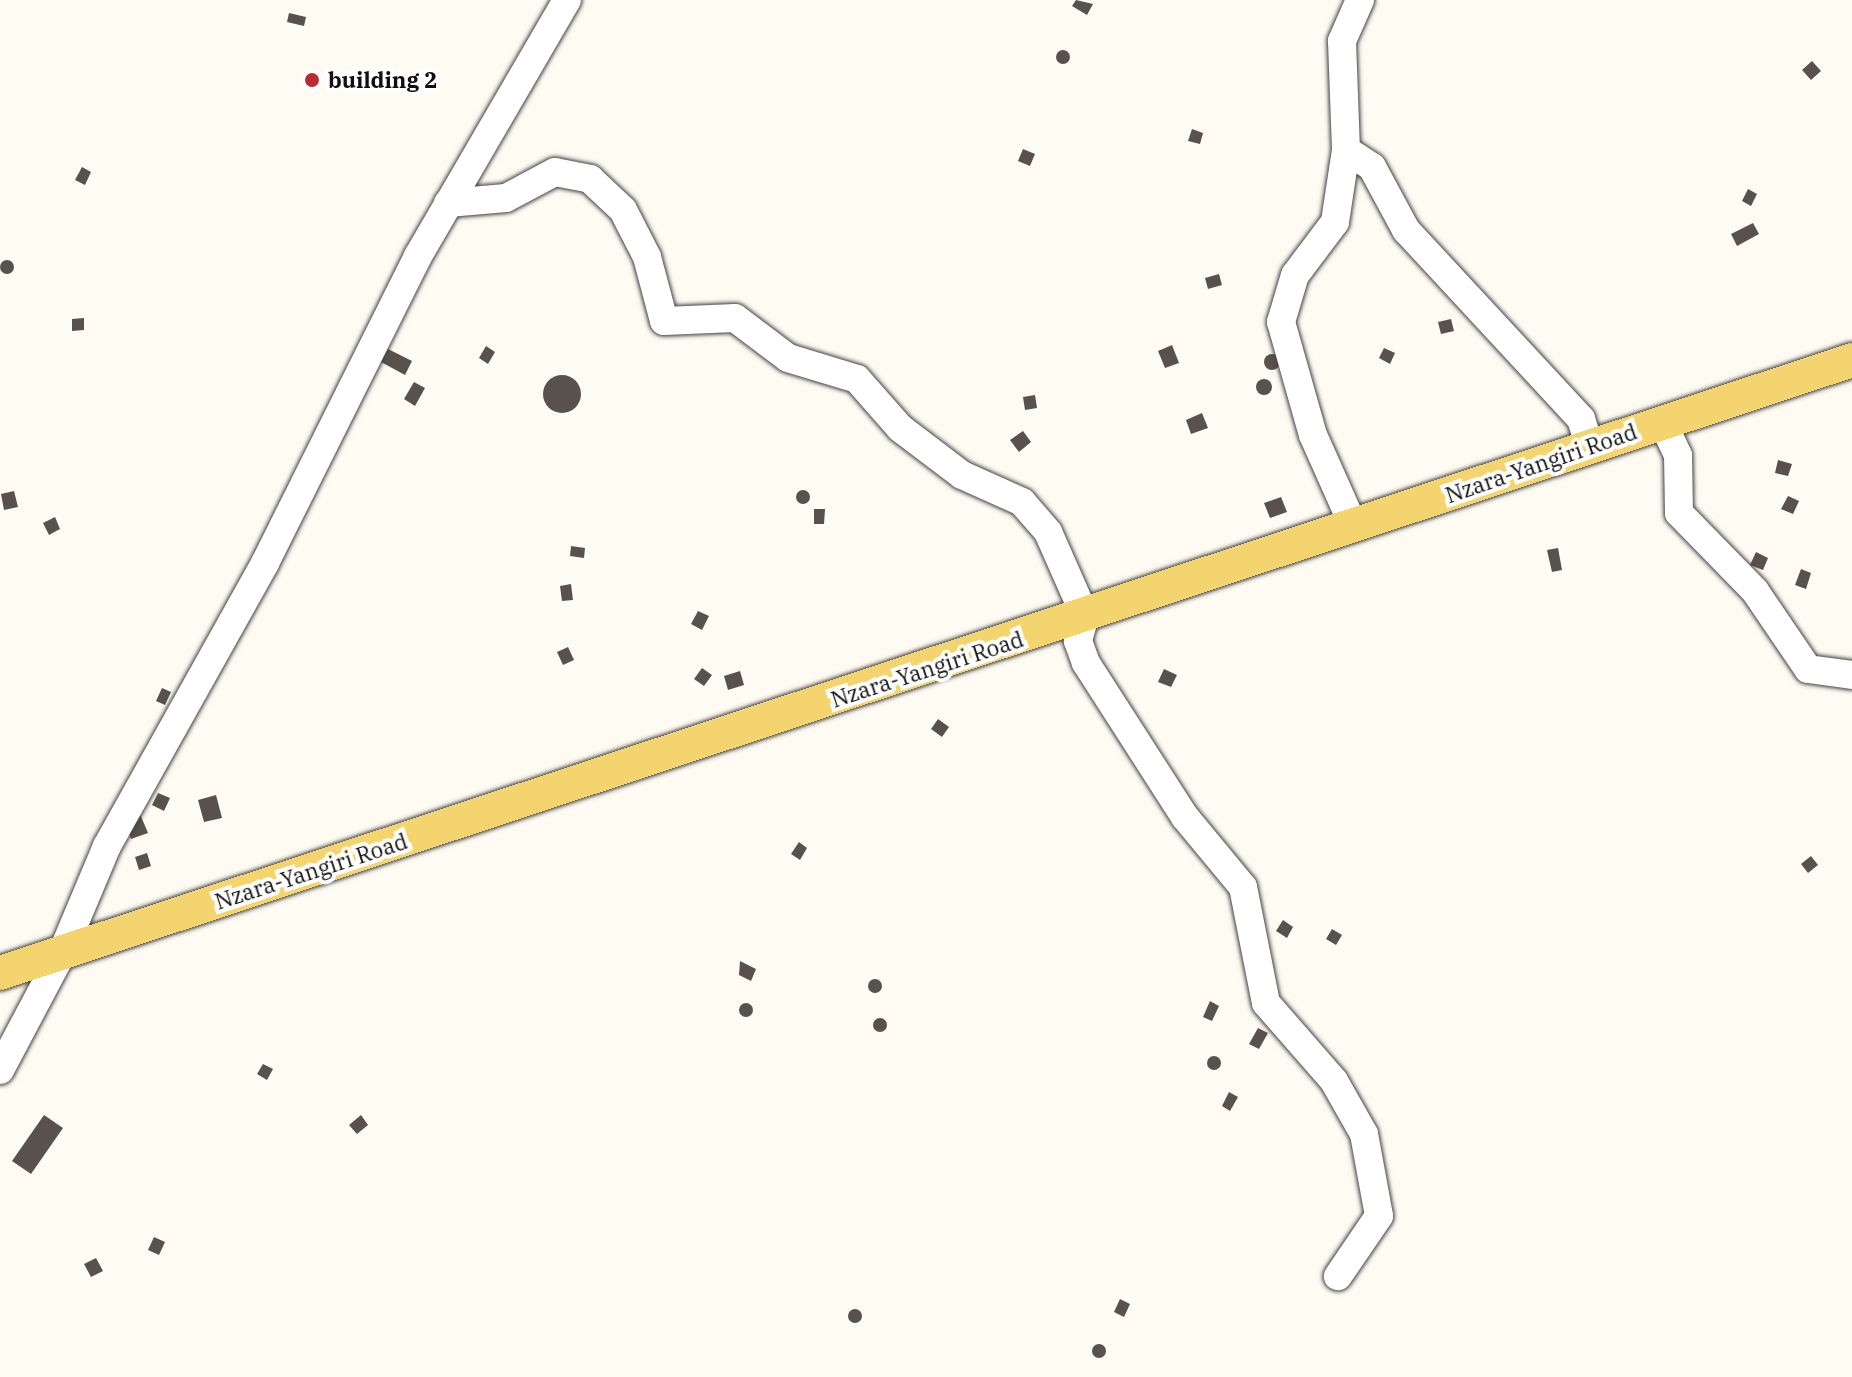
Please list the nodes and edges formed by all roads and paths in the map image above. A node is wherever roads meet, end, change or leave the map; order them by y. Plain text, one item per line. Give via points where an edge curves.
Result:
1 (567, 0) edge
2 (1360, 0) edge
3 (1346, 150) junction
4 (448, 203) junction
5 (1852, 360) edge
6 (1662, 421) junction
7 (1590, 447) junction
8 (1354, 527) junction
9 (1085, 616) junction
10 (1852, 675) edge
11 (62, 953) junction
12 (0, 973) edge
13 (0, 1070) edge
14 (1338, 1276) dead end

1 - 4 street
2 - 3 street via 1342,41
3 - 7 street via 1372,167 1406,230 1581,419
3 - 8 street via 1335,222 1295,275 1281,322 1313,435
4 - 9 street via 506,198 555,172 590,179 623,210 647,257 664,321 725,315 788,358 857,379 889,417 962,475 1022,502 1048,532
4 - 11 street via 265,563 107,846
5 - 6 main road, Nzara-Yangiri Road
6 - 7 main road, Nzara-Yangiri Road
6 - 10 street via 1678,455 1679,513 1755,591 1808,669
7 - 8 main road, Nzara-Yangiri Road
8 - 9 main road, Nzara-Yangiri Road
9 - 11 main road, Nzara-Yangiri Road
9 - 14 street via 1078,641 1086,663 1185,817 1243,887 1266,1003 1334,1081 1364,1134 1379,1216
11 - 12 main road, Nzara-Yangiri Road
11 - 13 street

